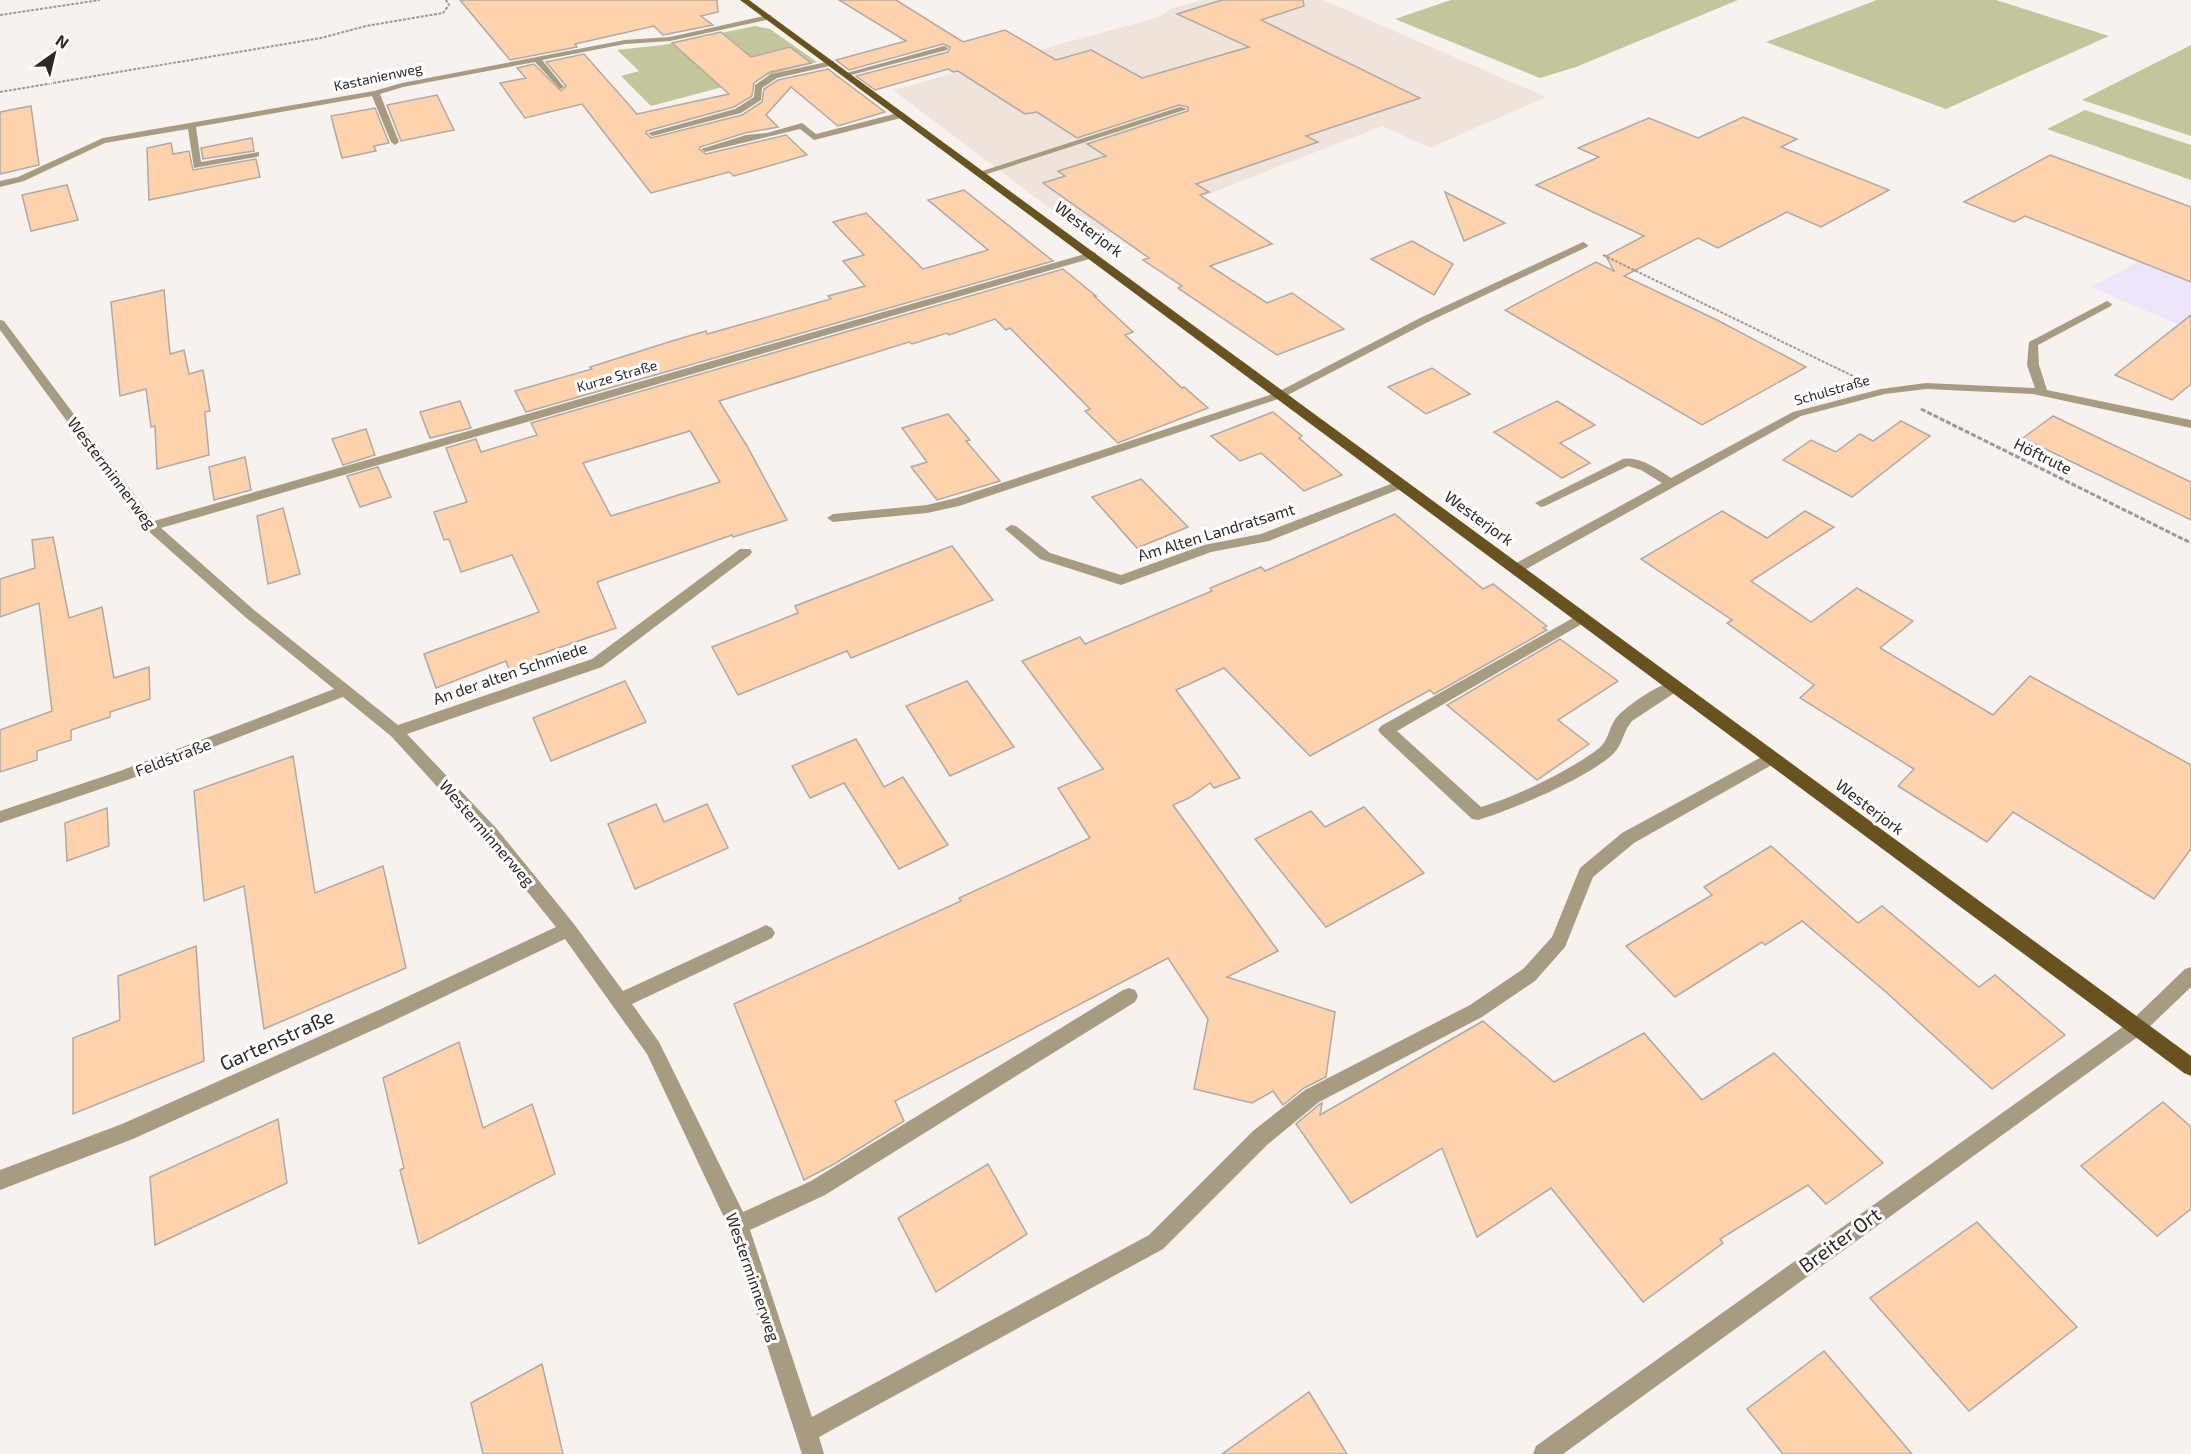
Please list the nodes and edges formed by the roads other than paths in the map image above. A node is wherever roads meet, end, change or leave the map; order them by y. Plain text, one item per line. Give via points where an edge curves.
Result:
1 (744, 0) edge
2 (768, 17) junction
3 (944, 48) dead end
4 (537, 59) junction
5 (831, 63) junction
6 (847, 74) junction
7 (560, 87) dead end
8 (375, 93) junction
9 (1183, 108) dead end
10 (902, 115) junction
11 (192, 127) junction
12 (652, 133) dead end
13 (395, 142) dead end
14 (705, 149) dead end
15 (256, 154) dead end
16 (981, 173) junction
17 (0, 184) edge
18 (1583, 245) road end
19 (1092, 255) junction
20 (2107, 304) dead end
21 (0, 323) edge
22 (2042, 393) junction
23 (1280, 395) junction
24 (2191, 424) edge
25 (1401, 484) junction
26 (1671, 484) junction
27 (1541, 503) dead end
28 (833, 518) dead end
29 (151, 526) junction
30 (1011, 529) dead end
31 (745, 552) dead end
32 (1516, 569) junction
33 (1582, 618) junction
34 (1674, 686) junction
35 (345, 692) junction
36 (396, 732) junction
37 (1772, 758) junction
38 (0, 817) edge
39 (568, 929) junction
40 (766, 933) dead end
41 (2191, 975) edge
42 (1129, 996) dead end
43 (619, 1002) junction
44 (2137, 1027) junction
45 (2191, 1067) edge
46 (0, 1180) edge
47 (738, 1225) junction
48 (806, 1432) junction
49 (813, 1454) edge
50 (1544, 1454) edge

1 - 2 main road, Westerjork
2 - 4 street, Kastanienweg via 670,39 625,42
2 - 5 main road, Westerjork
3 - 6 street
4 - 7 street
4 - 8 street, Kastanienweg
5 - 6 main road, Westerjork
5 - 12 street via 767,79 758,87 759,98 738,111
6 - 10 main road, Westerjork
8 - 11 street, Kastanienweg
8 - 13 street
9 - 16 street
10 - 14 street via 814,136 802,126
10 - 16 main road, Westerjork
11 - 15 street via 196,166
11 - 17 street, Kastanienweg via 103,141 21,179
16 - 19 main road, Westerjork
18 - 23 street via 1424,320
19 - 23 main road, Westerjork
19 - 29 street, Kurze Straße
20 - 22 street via 2033,344 2033,365
21 - 29 street, Westerminnerweg
22 - 24 street, Schulstraße
22 - 26 street, Schulstraße via 1926,386 1884,391 1797,414
23 - 25 main road, Westerjork
23 - 28 street via 958,502
25 - 30 street, Am Alten Landratsamt via 1264,538 1209,548 1121,580 1045,556
25 - 32 main road, Westerjork
26 - 27 street via 1645,467 1627,462
26 - 32 street, Schulstraße
29 - 35 street, Westerminnerweg
31 - 36 street, An der alten Schmiede via 597,663
32 - 33 main road, Westerjork
33 - 34 main road, Westerjork
33 - 34 street via 1386,730 1478,814 1487,813 1596,758 1610,748 1632,712
34 - 37 main road, Westerjork
35 - 36 street, Westerminnerweg
35 - 38 street, Feldstraße via 125,775
36 - 39 street, Westerminnerweg via 490,832
37 - 44 main road, Westerjork
37 - 48 street via 1628,838 1587,873 1559,942 1529,975 1476,1011 1312,1096 1260,1138 1156,1242
39 - 43 street, Westerminnerweg
39 - 46 street, Gartenstraße via 126,1132
40 - 43 street
41 - 44 street, Breiter Ort
42 - 47 street via 818,1188
43 - 47 street, Westerminnerweg via 653,1048
44 - 45 main road, Westerjork
44 - 50 street, Breiter Ort
47 - 48 street, Westerminnerweg
48 - 49 street, Westerminnerweg

